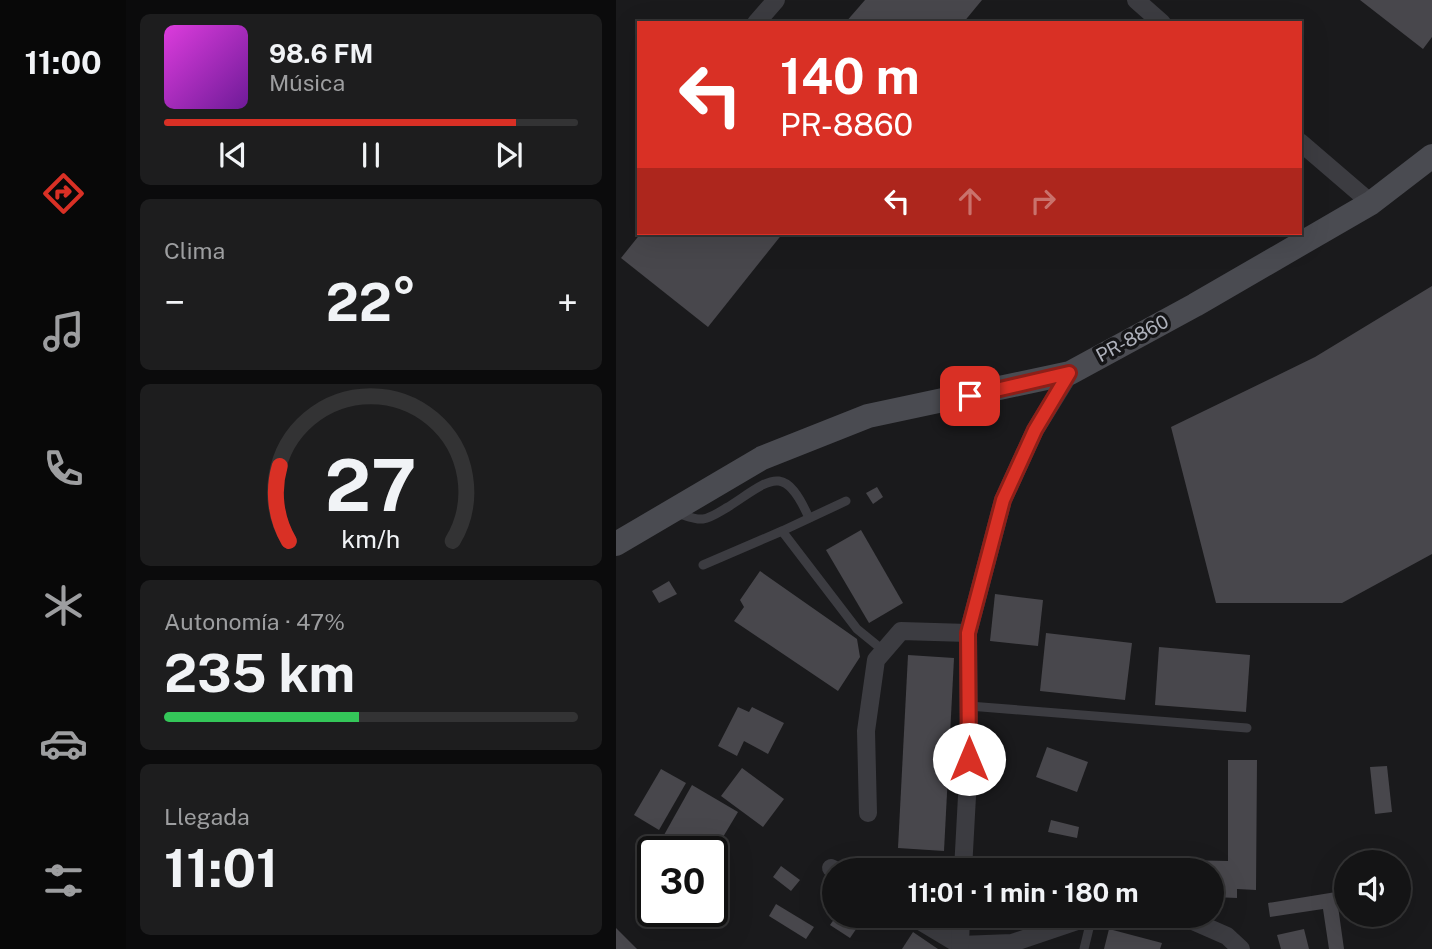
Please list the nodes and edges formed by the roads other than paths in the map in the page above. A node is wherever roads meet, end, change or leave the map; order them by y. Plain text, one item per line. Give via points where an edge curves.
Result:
1 (776, 0) edge
2 (1136, 0) edge
3 (758, 21) edge
4 (1160, 21) edge
5 (1302, 144) edge
6 (1432, 156) edge
7 (1371, 204) junction
8 (1069, 373) junction
9 (846, 501) dead end
10 (671, 512) junction
11 (809, 518) junction
12 (782, 531) junction
13 (616, 544) edge
14 (703, 565) dead end
15 (968, 633) junction
16 (884, 651) junction
17 (969, 706) junction
18 (1247, 728) dead end
19 (868, 813) dead end
20 (963, 858) edge
21 (930, 928) edge
22 (961, 928) edge
23 (1056, 928) edge
24 (1089, 928) edge
25 (1209, 928) edge
26 (960, 947) edge
27 (1084, 949) edge
28 (1241, 949) edge

1 - 3 street
2 - 4 street
5 - 7 street
6 - 7 street, PR-8860 / PR-8860
7 - 8 street, PR-8860 / PR-8860
8 - 10 street, PR-8860 / PR-8860 via 868,416 762,458
8 - 15 street via 1035,430 1003,500
9 - 11 lane
10 - 11 lane via 702,519 775,481 786,482 799,494
10 - 13 street, PR-8860 / PR-8860
11 - 12 lane
12 - 14 lane
12 - 16 lane via 857,629
15 - 16 street via 901,631
15 - 17 street
16 - 19 street via 876,660 866,731
17 - 18 lane
17 - 20 street
21 - 26 street
22 - 26 street
23 - 26 street via 1012,943
24 - 27 lane
25 - 28 street

